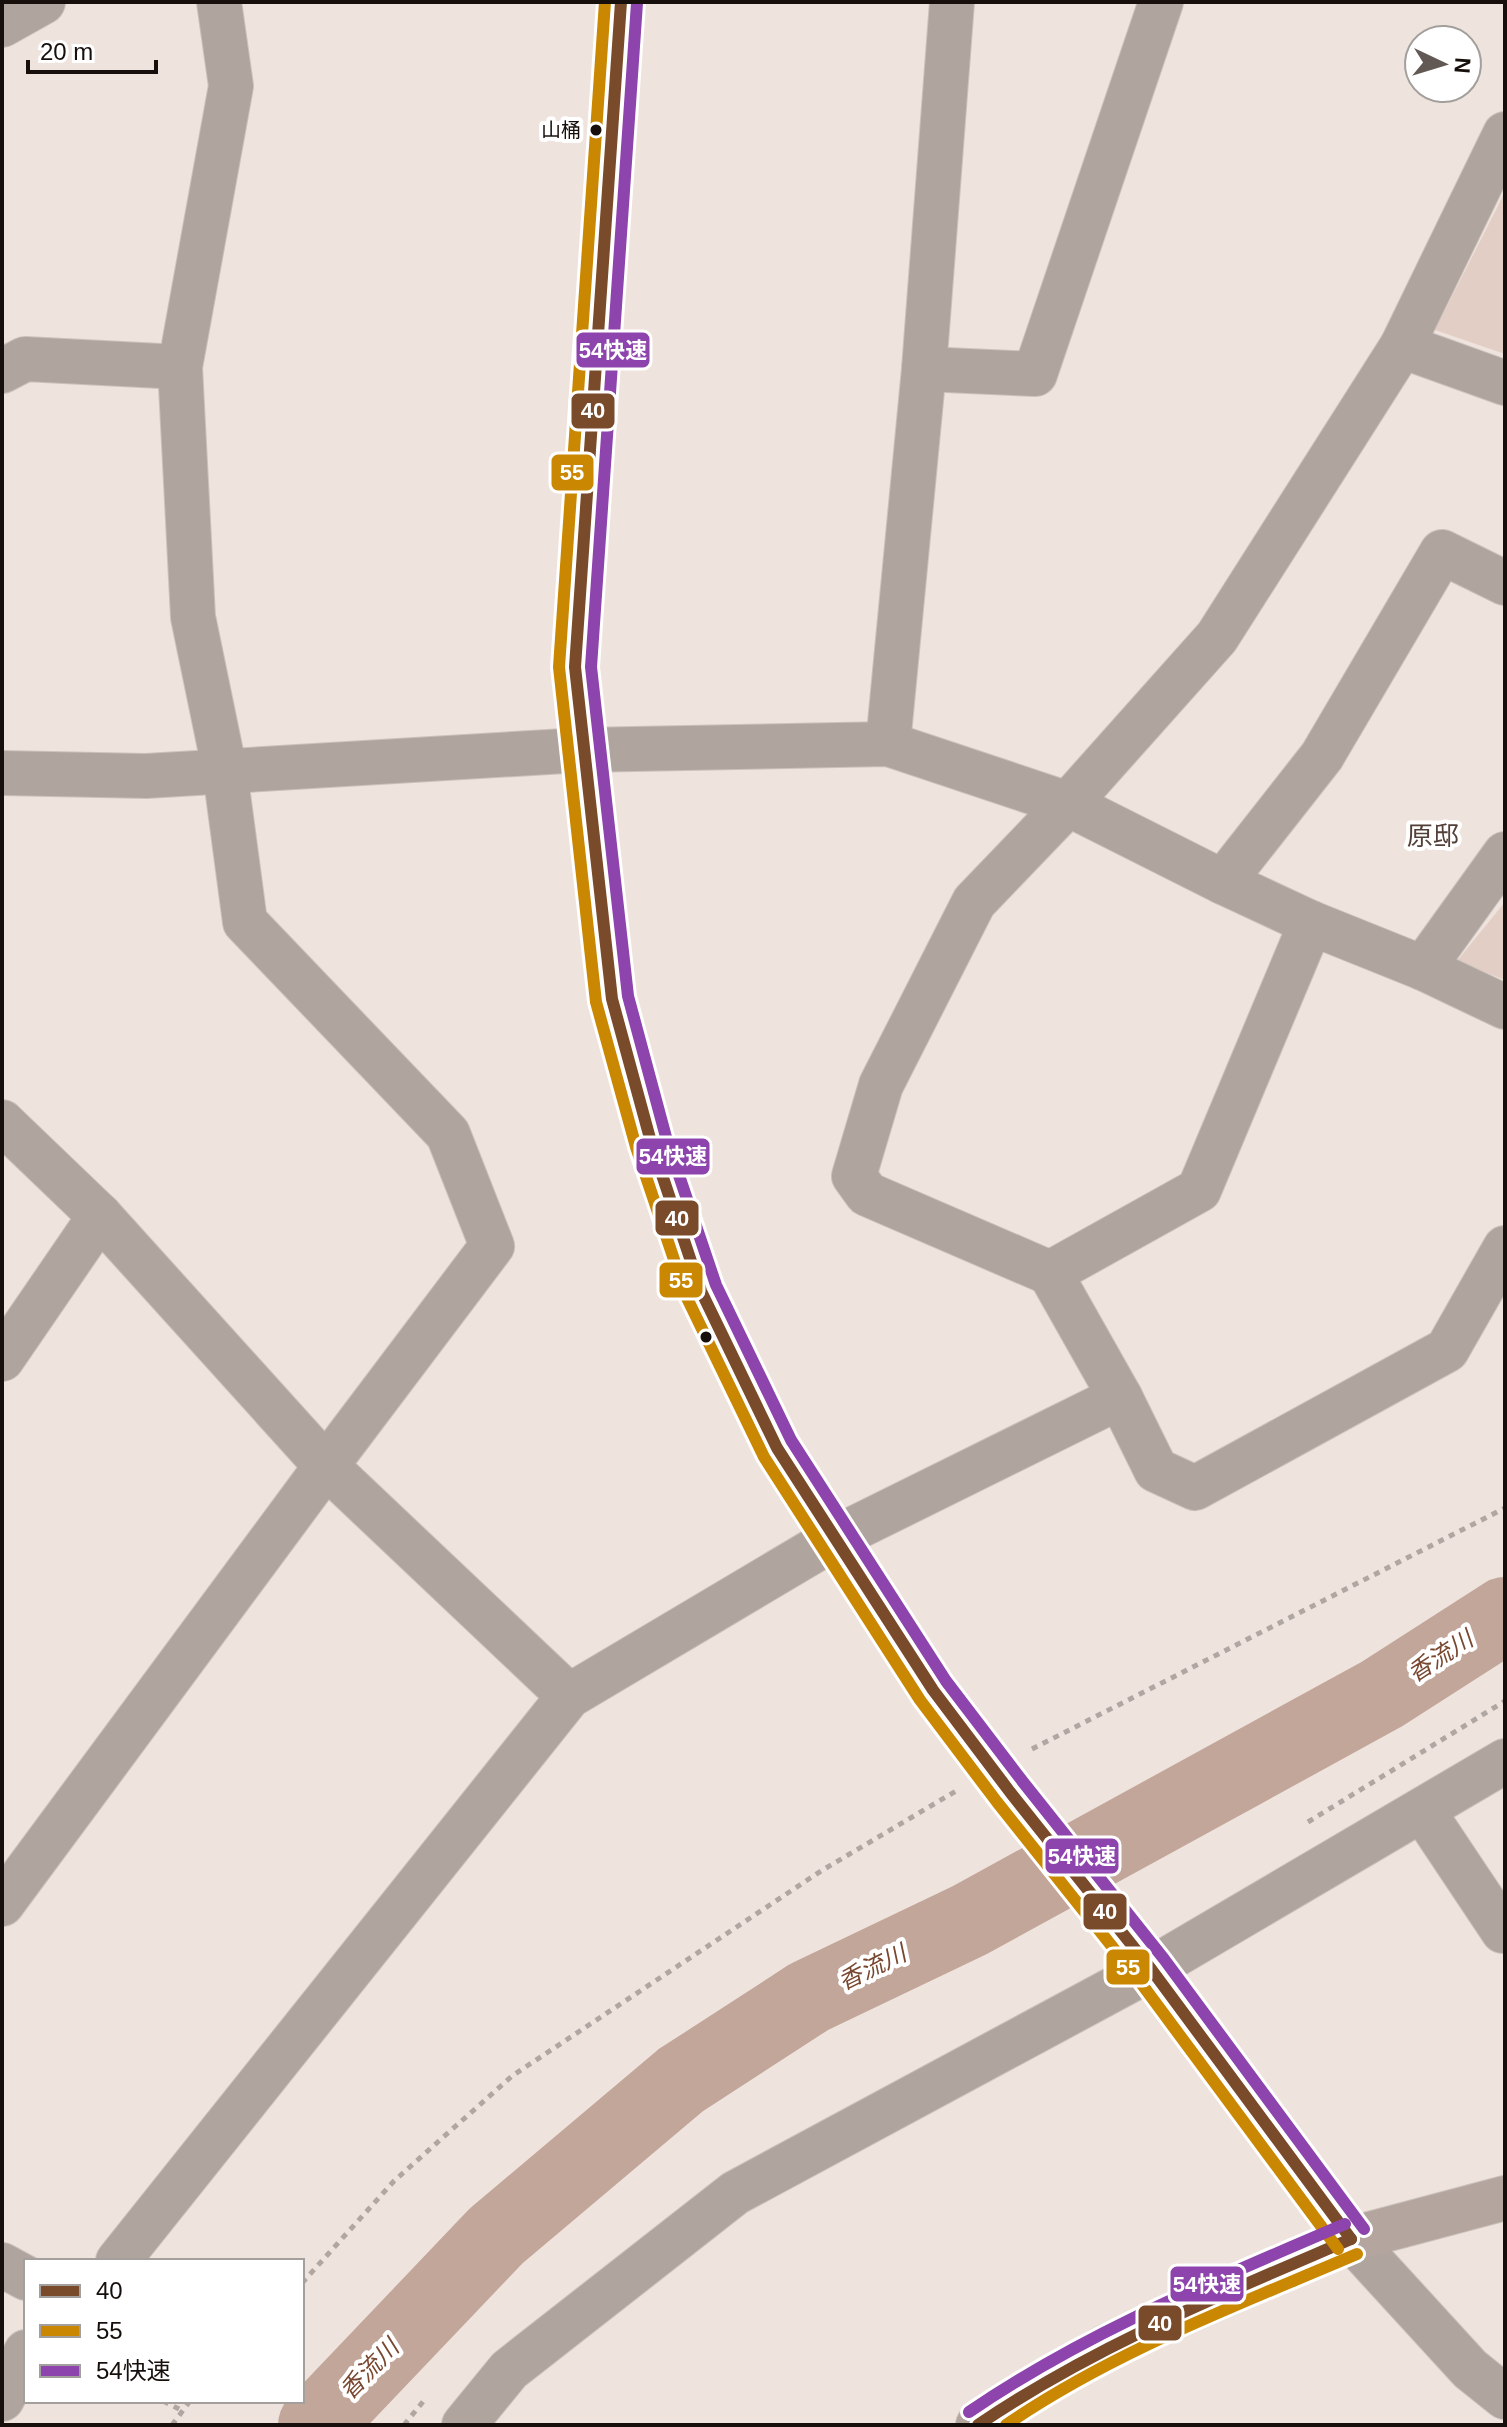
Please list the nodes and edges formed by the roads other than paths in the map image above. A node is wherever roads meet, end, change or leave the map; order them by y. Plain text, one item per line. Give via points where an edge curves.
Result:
1 (43, 2) edge
2 (219, 2) edge
3 (621, 2) edge
4 (952, 2) edge
5 (1161, 2) edge
6 (2, 25) edge
7 (1505, 134) edge
8 (1402, 346) junction
9 (180, 367) junction
10 (924, 369) junction
11 (2, 371) edge
12 (1505, 383) edge
13 (1505, 583) edge
14 (888, 744) junction
15 (582, 750) junction
16 (225, 772) junction
17 (2, 773) edge
18 (1068, 804) junction
19 (1505, 854) edge
20 (1223, 882) junction
21 (1311, 923) junction
22 (1423, 968) junction
23 (1505, 1007) edge
24 (2, 1122) edge
25 (100, 1216) junction
26 (1505, 1248) edge
27 (1050, 1273) junction
28 (2, 1359) edge
29 (1120, 1397) junction
30 (326, 1466) junction
31 (835, 1538) junction
32 (569, 1696) junction
33 (1505, 1761) edge
34 (1423, 1811) junction
35 (2, 1904) edge
36 (1505, 1930) edge
37 (1140, 1957) junction
38 (1505, 2198) edge
39 (1351, 2239) junction
40 (120, 2259) edge
41 (2, 2265) edge
42 (24, 2277) edge
43 (24, 2356) edge
44 (1505, 2397) edge
45 (2, 2399) edge
46 (464, 2425) edge
47 (978, 2425) edge

1 - 6 street
2 - 9 street via 231,86
3 - 15 street via 575,667
4 - 10 street
5 - 10 street via 1035,374
7 - 8 street
8 - 12 street
8 - 18 street via 1217,637
9 - 11 street via 25,359
9 - 16 street via 193,617
10 - 14 street
13 - 20 street via 1442,552 1322,756
14 - 15 street
14 - 18 street
15 - 16 street
15 - 31 street via 612,999 651,1142 701,1291 777,1448
16 - 17 street
16 - 30 street via 245,922 448,1134 492,1246
18 - 20 street
18 - 27 street via 974,902 881,1085 854,1176 867,1194
19 - 22 street
20 - 21 street
21 - 22 street
21 - 27 street via 1199,1190
22 - 23 street
24 - 25 street
25 - 28 street
25 - 30 street
26 - 29 street via 1447,1350 1195,1488 1156,1470
27 - 29 street
29 - 31 street
30 - 32 street
30 - 35 street
31 - 32 street
31 - 37 street via 933,1690
32 - 40 street
33 - 34 street
34 - 36 street
34 - 37 street
37 - 39 street
37 - 46 street via 735,2193 509,2370
38 - 39 main road
39 - 44 street via 1470,2369
39 - 47 main road via 1108,2346
41 - 42 street
43 - 45 street

